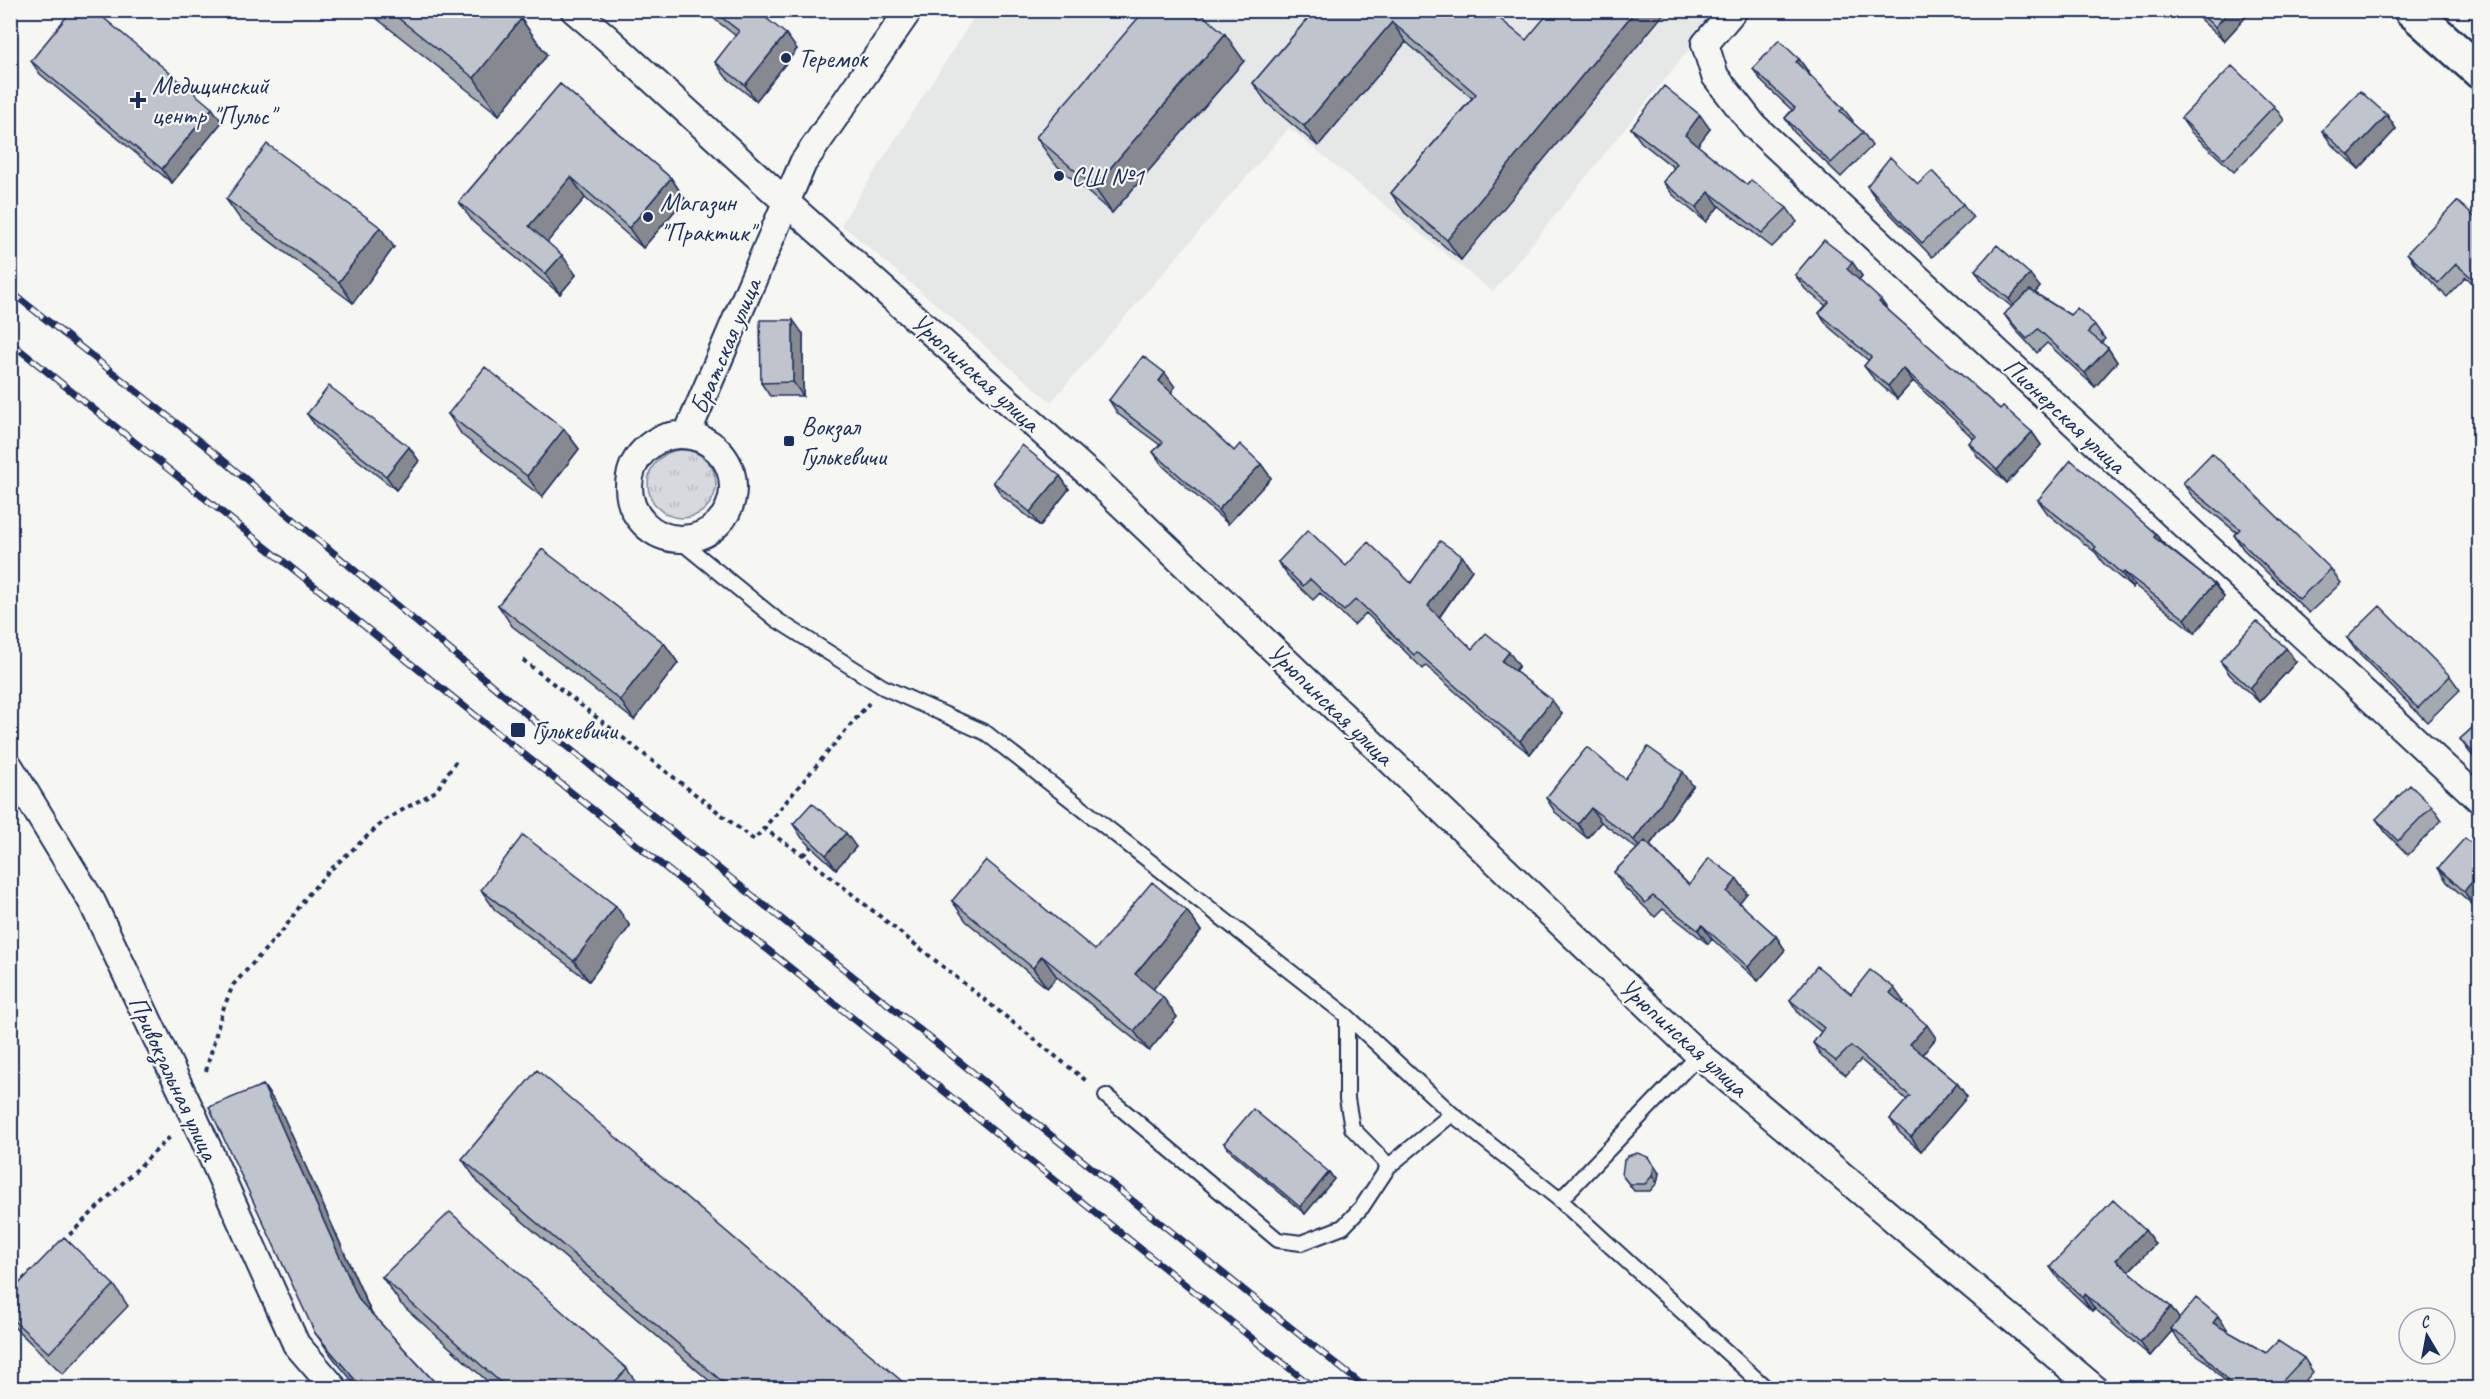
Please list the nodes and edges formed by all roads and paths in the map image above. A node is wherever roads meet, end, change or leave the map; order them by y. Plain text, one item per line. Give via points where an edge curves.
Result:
1 (574, 10) edge
2 (909, 10) edge
3 (1734, 10) edge
4 (2411, 10) edge
5 (2480, 72) edge
6 (787, 203) junction
7 (687, 434) junction
8 (678, 540) junction
9 (523, 660) dead end
10 (883, 687) junction
11 (458, 758) dead end
12 (10, 767) edge
13 (2480, 800) edge
14 (763, 828) junction
15 (812, 846) edge
16 (803, 855) junction
17 (1347, 1016) junction
18 (1699, 1055) junction
19 (1106, 1096) joint
20 (1452, 1114) junction
21 (192, 1115) junction
22 (1389, 1166) junction
23 (1560, 1200) junction
24 (60, 1244) edge
25 (35, 1268) edge
26 (10, 1292) edge
27 (334, 1389) edge
28 (1766, 1389) edge
29 (2094, 1389) edge

1 - 6 street, Урюпинская улица
2 - 6 street, Братская улица via 803,163
3 - 13 street, Пионерская улица via 1705,44 1715,76 1754,126
4 - 5 street
6 - 7 street, Братская улица
6 - 18 street, Урюпинская улица via 1096,480
7 - 8 street via 704,439 719,450 734,482 725,516 712,529
7 - 8 street via 654,441 632,466 628,483 629,500 647,528
8 - 10 lane via 777,620
9 - 14 path via 753,840
10 - 14 path
10 - 17 lane via 986,733
11 - 21 path via 436,791 385,820 329,871 233,985 208,1057 199,1105
12 - 21 street, Привокзальная улица via 92,902
14 - 16 path
15 - 16 path
16 - 19 path
17 - 20 lane
17 - 22 lane via 1347,1099 1352,1128
18 - 23 lane
18 - 29 street, Урюпинская улица
19 - 22 lane via 1278,1240 1301,1243 1343,1227 1362,1207
20 - 22 lane
20 - 23 lane
21 - 24 path
21 - 27 street, Привокзальная улица via 296,1344
23 - 28 lane
25 - 26 path

